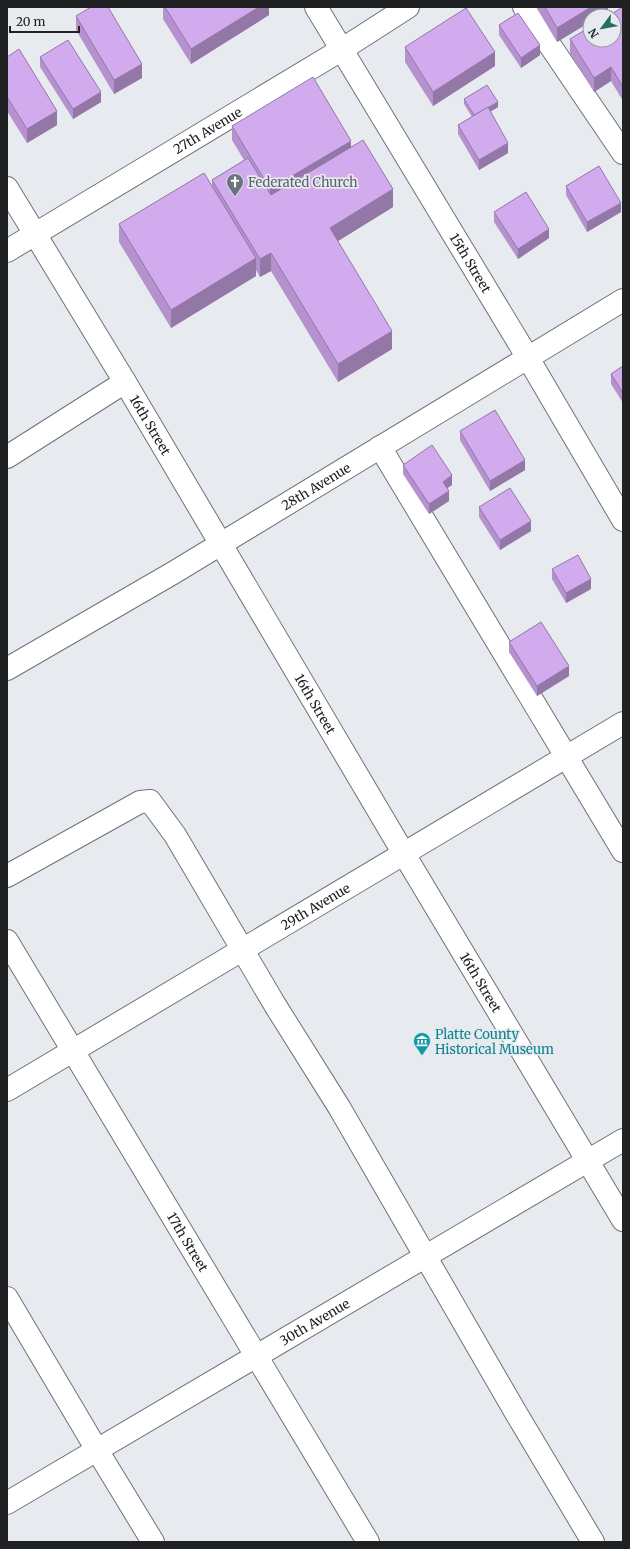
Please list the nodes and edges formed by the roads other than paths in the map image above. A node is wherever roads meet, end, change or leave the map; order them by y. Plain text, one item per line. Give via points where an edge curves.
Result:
1 (316, 7) edge
2 (408, 7) edge
3 (524, 7) edge
4 (341, 50) junction
5 (623, 153) edge
6 (7, 188) edge
7 (35, 234) junction
8 (7, 251) edge
9 (623, 300) edge
10 (528, 358) junction
11 (125, 382) junction
12 (380, 447) junction
13 (7, 457) edge
14 (623, 520) edge
15 (220, 544) junction
16 (7, 669) edge
17 (623, 723) edge
18 (566, 757) junction
19 (623, 851) edge
20 (404, 854) junction
21 (7, 876) edge
22 (7, 942) edge
23 (242, 949) junction
24 (72, 1050) junction
25 (7, 1090) edge
26 (623, 1140) edge
27 (589, 1162) junction
28 (623, 1220) edge
29 (426, 1258) junction
30 (7, 1298) edge
31 (257, 1357) junction
32 (97, 1450) junction
33 (7, 1503) edge
34 (153, 1542) edge
35 (368, 1542) edge
36 (593, 1542) edge

1 - 4 street, 15th Street
2 - 4 street, 27th Avenue
3 - 5 street
4 - 7 street, 27th Avenue
4 - 10 street, 15th Street
6 - 7 street, 16th Street
7 - 8 street, 27th Avenue
7 - 11 street, 16th Street
9 - 10 street, 28th Avenue
10 - 12 street, 28th Avenue
10 - 14 street, 15th Street
11 - 13 street
11 - 15 street, 16th Street
12 - 15 street, 28th Avenue
12 - 18 street
15 - 16 street, 28th Avenue
15 - 20 street, 16th Street
17 - 18 street, 29th Avenue
18 - 19 street
18 - 20 street, 29th Avenue
20 - 23 street, 29th Avenue
20 - 27 street, 16th Street
21 - 23 street via 140,802 150,801 175,835
22 - 24 street, 17th Street
23 - 24 street, 29th Avenue
23 - 29 street via 274,1005 339,1107
24 - 25 street, 29th Avenue
24 - 31 street, 17th Street
26 - 27 street, 30th Avenue
27 - 28 street, 16th Street
27 - 29 street, 30th Avenue
29 - 31 street, 30th Avenue
29 - 36 street
30 - 32 street
31 - 32 street, 30th Avenue
31 - 35 street, 17th Street
32 - 33 street, 30th Avenue
32 - 34 street

